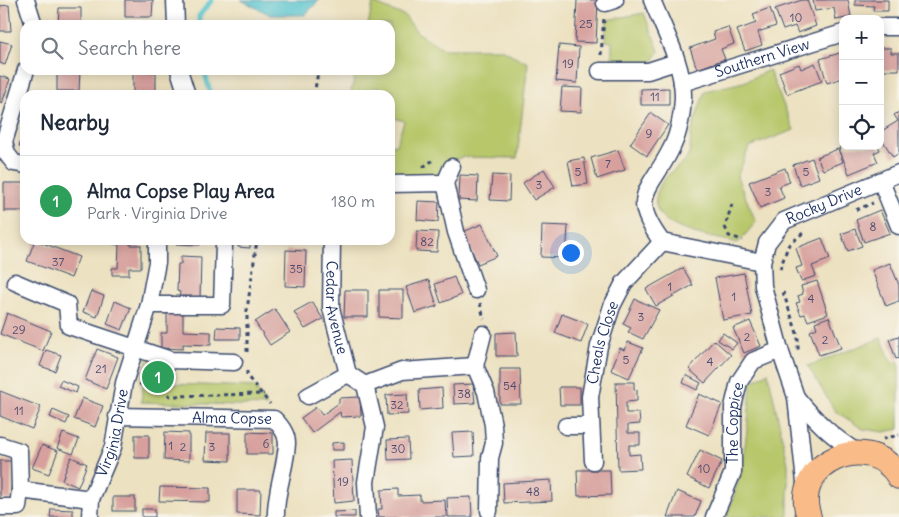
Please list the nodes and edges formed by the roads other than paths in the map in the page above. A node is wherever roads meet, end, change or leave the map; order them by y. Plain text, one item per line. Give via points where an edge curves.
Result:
1 (26, 0) edge
2 (175, 0) edge
3 (652, 0) edge
4 (32, 20) edge
5 (176, 20) edge
6 (884, 27) edge
7 (899, 27) edge
8 (839, 35) edge
9 (676, 62) junction
10 (600, 71) road end
11 (24, 75) edge
12 (181, 75) edge
13 (682, 83) junction
14 (185, 90) edge
15 (5, 121) edge
16 (4, 157) edge
17 (20, 164) edge
18 (452, 167) dead end
19 (899, 172) edge
20 (881, 181) junction
21 (445, 183) junction
22 (395, 184) edge
23 (899, 226) edge
24 (662, 242) junction
25 (157, 245) edge
26 (224, 245) edge
27 (332, 245) edge
28 (762, 262) junction
29 (15, 282) dead end
30 (476, 290) road end
31 (149, 305) junction
32 (483, 334) road end
33 (133, 348) junction
34 (780, 350) junction
35 (243, 362) road end
36 (475, 366) junction
37 (348, 374) junction
38 (365, 385) junction
39 (308, 396) dead end
40 (796, 397) junction
41 (117, 416) junction
42 (566, 426) dead end
43 (591, 426) junction
44 (0, 445) edge
45 (877, 449) edge
46 (593, 461) dead end
47 (899, 477) edge
48 (20, 490) junction
49 (91, 499) junction
50 (0, 507) edge
51 (807, 510) edge
52 (489, 511) dead end
53 (90, 517) edge
54 (276, 517) edge
55 (368, 517) edge
56 (714, 517) edge

1 - 4 street
2 - 5 street
3 - 9 street
6 - 7 street
8 - 13 street, Southern View
9 - 10 street via 648,71
9 - 13 street
11 - 15 street
12 - 14 street
13 - 24 street via 680,120 671,150 647,186 643,204 649,224
15 - 16 street
16 - 17 street
18 - 21 street
19 - 20 street, Rocky Drive
20 - 23 street
20 - 28 street, Rocky Drive via 784,222 767,243
21 - 22 street
21 - 30 street via 456,232
24 - 28 street
24 - 43 street, Cheals Close via 624,284 612,306 599,346 590,397
25 - 31 street, Virginia Drive
26 - 31 street via 222,305
27 - 37 street, Cedar Avenue via 331,308
28 - 34 street, Rocky Drive via 763,286
29 - 33 street via 67,304 68,326
31 - 33 street, Virginia Drive
32 - 36 street
33 - 35 street via 171,360
33 - 41 street, Virginia Drive
34 - 40 street, Rocky Drive
34 - 56 street, The Coppice via 752,361 739,382 733,407 733,472
36 - 38 street via 402,371
36 - 52 street via 483,382 493,425
37 - 38 street, Cedar Avenue
37 - 39 street, Cedar Avenue
38 - 55 street via 375,427 366,482
40 - 45 street, Rocky Drive via 838,441
40 - 51 street, Rocky Drive
41 - 49 street, Virginia Drive via 113,447
41 - 54 street, Alma Copse via 274,419 284,430 287,441
42 - 43 street
43 - 46 street, Cheals Close
44 - 48 street via 19,451
45 - 47 highway
45 - 51 highway via 843,454 819,469 811,481
48 - 49 street
48 - 50 street via 18,506
49 - 53 street, Virginia Drive

